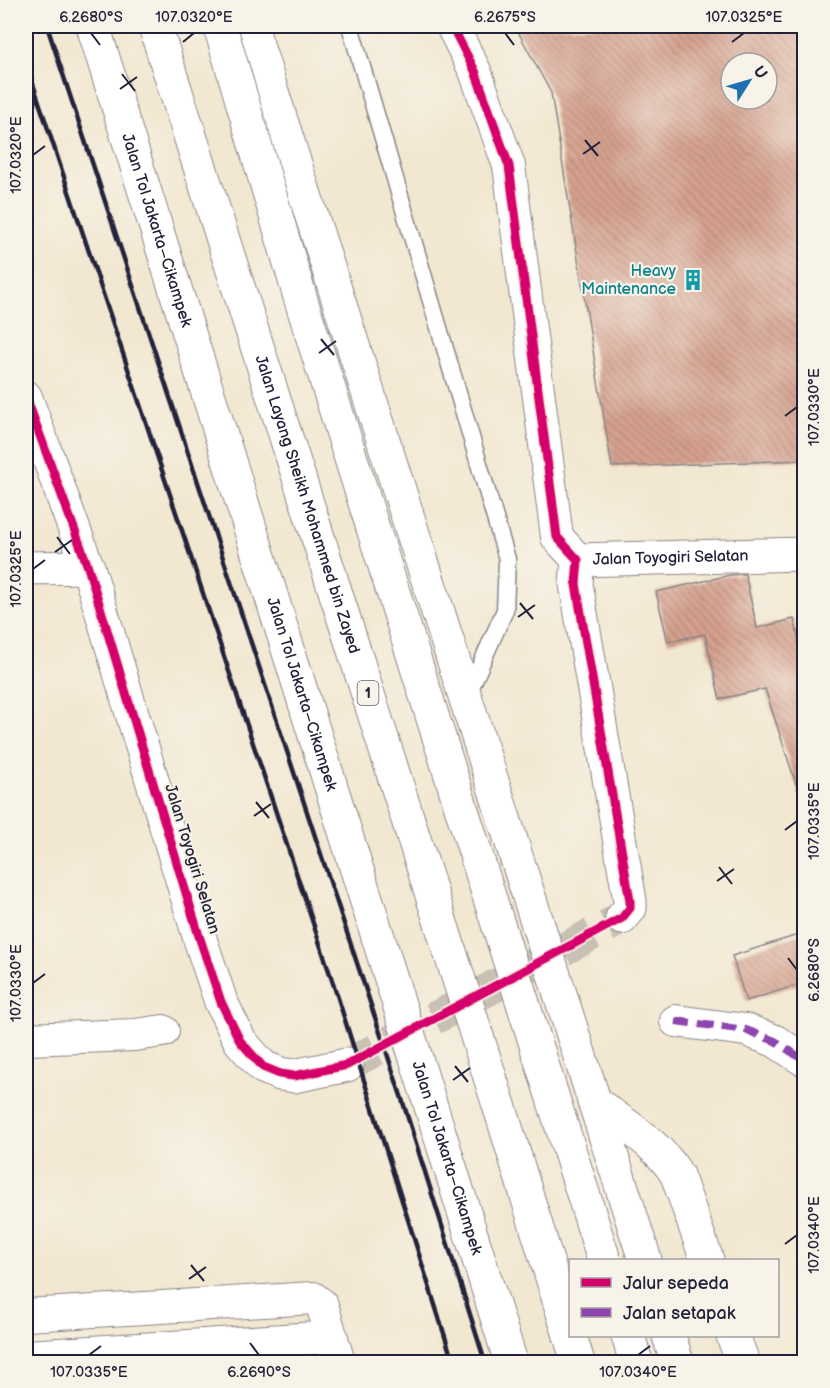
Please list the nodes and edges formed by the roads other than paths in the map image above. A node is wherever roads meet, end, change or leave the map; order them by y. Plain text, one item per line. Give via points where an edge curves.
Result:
1 (93, 26) edge
2 (155, 26) edge
3 (220, 26) edge
4 (251, 26) edge
5 (350, 26) edge
6 (452, 26) edge
7 (26, 397) edge
8 (804, 554) edge
9 (578, 560) junction
10 (88, 567) junction
11 (26, 568) edge
12 (466, 698) junction
13 (622, 918) dead end
14 (676, 1021) dead end
15 (163, 1031) dead end
16 (26, 1039) edge
17 (804, 1060) edge
18 (347, 1065) tunnel mouth
19 (594, 1102) junction
20 (604, 1259) edge
21 (645, 1259) edge
22 (707, 1259) edge
23 (26, 1315) edge
24 (569, 1333) edge
25 (570, 1337) edge
26 (629, 1337) edge
27 (670, 1337) edge
28 (734, 1337) edge
29 (336, 1350) edge
30 (26, 1356) edge
31 (511, 1362) edge
32 (578, 1362) edge
33 (636, 1362) edge
34 (677, 1362) edge
35 (743, 1362) edge

1 - 31 main road, Jalan Tol Jakarta–Cikampek
2 - 24 main road, Jalan Layang Sheikh Mohammed bin Zayed / 1, bridge
3 - 20 main road, bridge via 300,297
4 - 12 main road
5 - 12 lane via 507,559 505,609
6 - 9 street via 475,71 509,166 557,537
7 - 10 street
8 - 9 main road, Jalan Toyogiri Selatan
9 - 13 main road, Jalan Toyogiri Selatan via 576,584 630,901
10 - 11 main road
10 - 18 main road, Jalan Toyogiri Selatan via 199,936 221,1002 240,1041 263,1067 280,1074 294,1076
12 - 19 main road
14 - 17 street via 746,1030 775,1041
15 - 16 street
19 - 21 main road
19 - 22 main road via 672,1165
23 - 29 street via 313,1298 322,1305
25 - 32 main road, Jalan Layang Sheikh Mohammed bin Zayed / 1, bridge
26 - 33 main road
27 - 34 main road
28 - 35 main road
29 - 30 street

